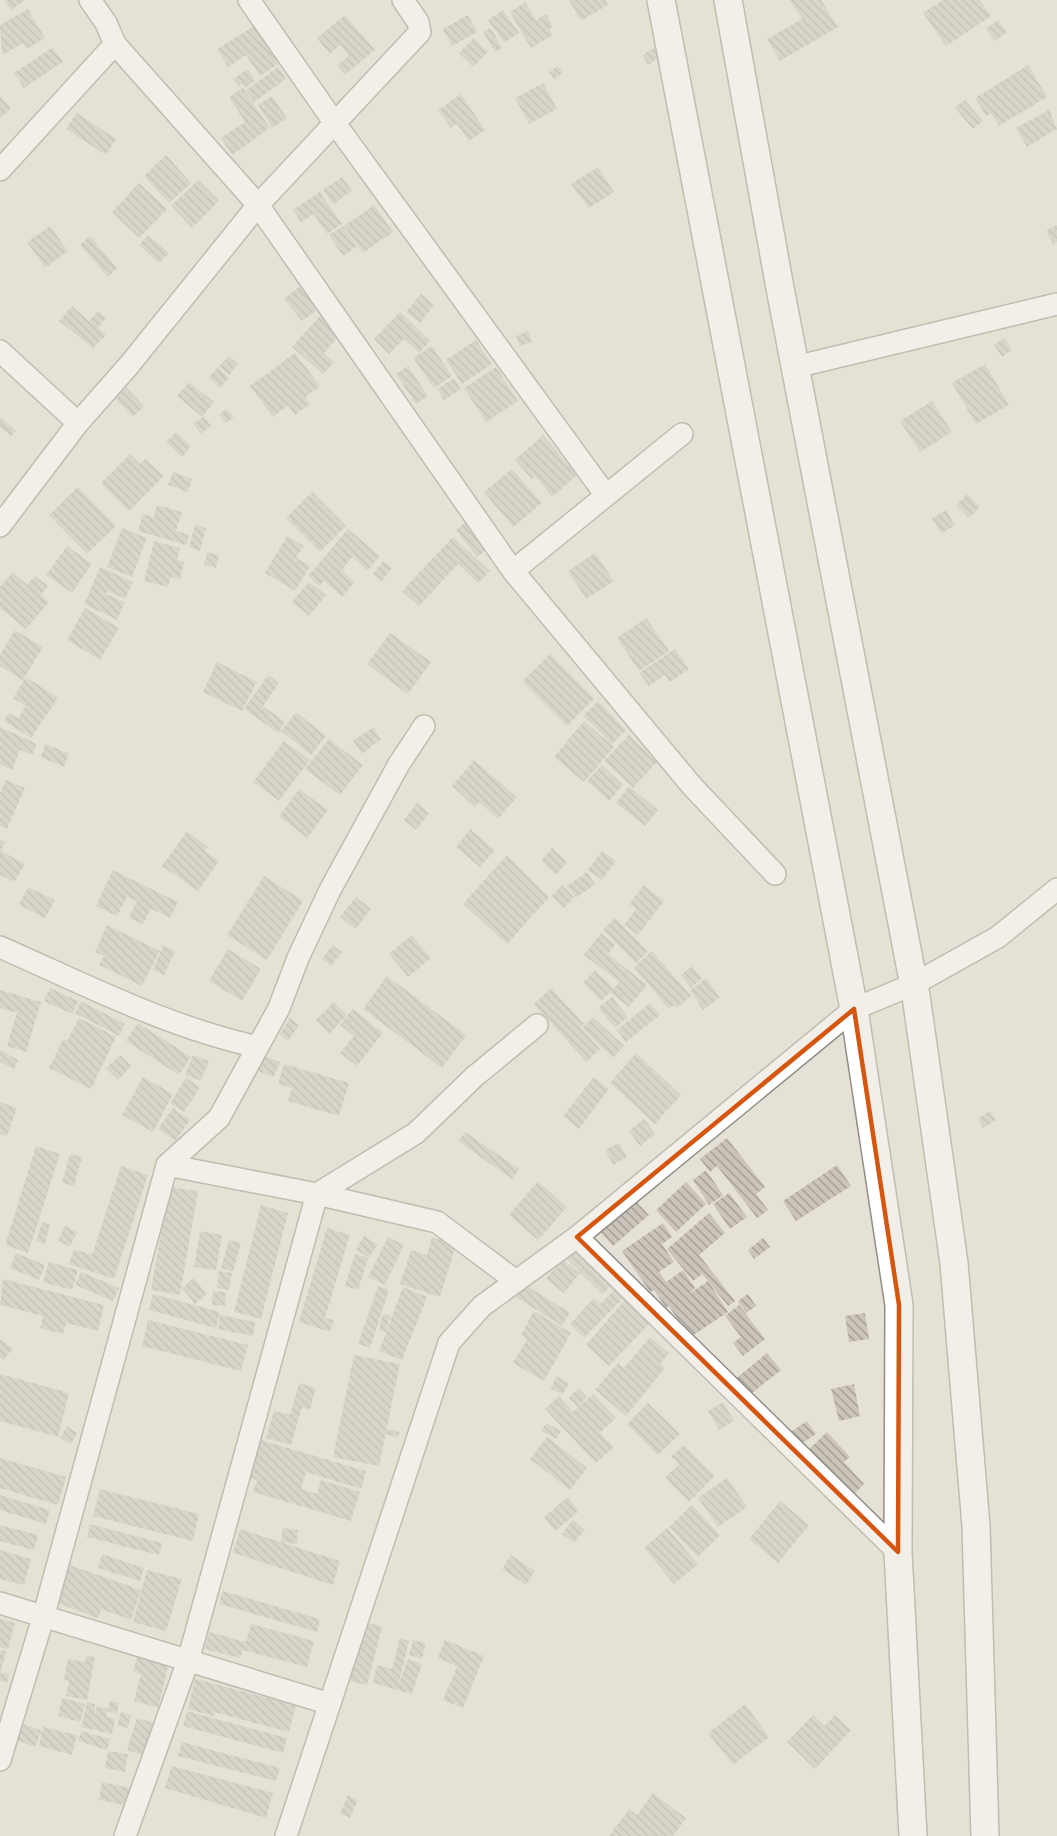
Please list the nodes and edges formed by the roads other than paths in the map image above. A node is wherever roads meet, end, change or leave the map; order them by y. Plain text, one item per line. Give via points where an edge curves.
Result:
1 (90, 0) edge
2 (249, 0) edge
3 (403, 0) edge
4 (662, 0) edge
5 (728, 0) edge
6 (115, 44) junction
7 (334, 122) junction
8 (0, 170) edge
9 (258, 205) junction
10 (1057, 304) edge
11 (0, 351) edge
12 (795, 367) junction
13 (78, 423) junction
14 (682, 434) dead end
15 (605, 494) junction
16 (0, 526) edge
17 (513, 571) junction
18 (424, 726) dead end
19 (775, 874) dead end
20 (1057, 889) edge
21 (0, 947) edge
22 (914, 984) junction
23 (854, 1009) junction
24 (537, 1025) dead end
25 (258, 1047) junction
26 (167, 1165) junction
27 (317, 1194) junction
28 (577, 1237) junction
29 (516, 1281) junction
30 (898, 1552) junction
31 (0, 1603) edge
32 (43, 1618) junction
33 (188, 1660) junction
34 (330, 1704) junction
35 (0, 1760) edge
36 (125, 1836) edge
37 (286, 1836) edge
38 (913, 1836) edge
39 (985, 1836) edge

1 - 6 street
2 - 7 street
3 - 7 street via 420,32
4 - 23 street
5 - 12 street
6 - 8 street
6 - 9 street
7 - 9 street
7 - 15 street
9 - 13 street
9 - 17 street
10 - 12 street
11 - 13 street
12 - 22 street
13 - 16 street
14 - 15 street
15 - 17 street
17 - 19 street via 692,786
18 - 25 street via 330,890
20 - 22 street via 998,937
21 - 25 street via 176,1024
22 - 23 street
22 - 39 street via 954,1263 976,1526
23 - 28 street
23 - 30 street via 899,1305
24 - 27 street via 474,1077 416,1133
25 - 26 street via 219,1118
26 - 27 street
26 - 32 street
27 - 29 street via 437,1222
27 - 33 street
28 - 29 street
28 - 30 street
29 - 34 street via 482,1306 449,1343
30 - 38 street
31 - 32 street
32 - 33 street
32 - 35 street
33 - 34 street
33 - 36 street
34 - 37 street

